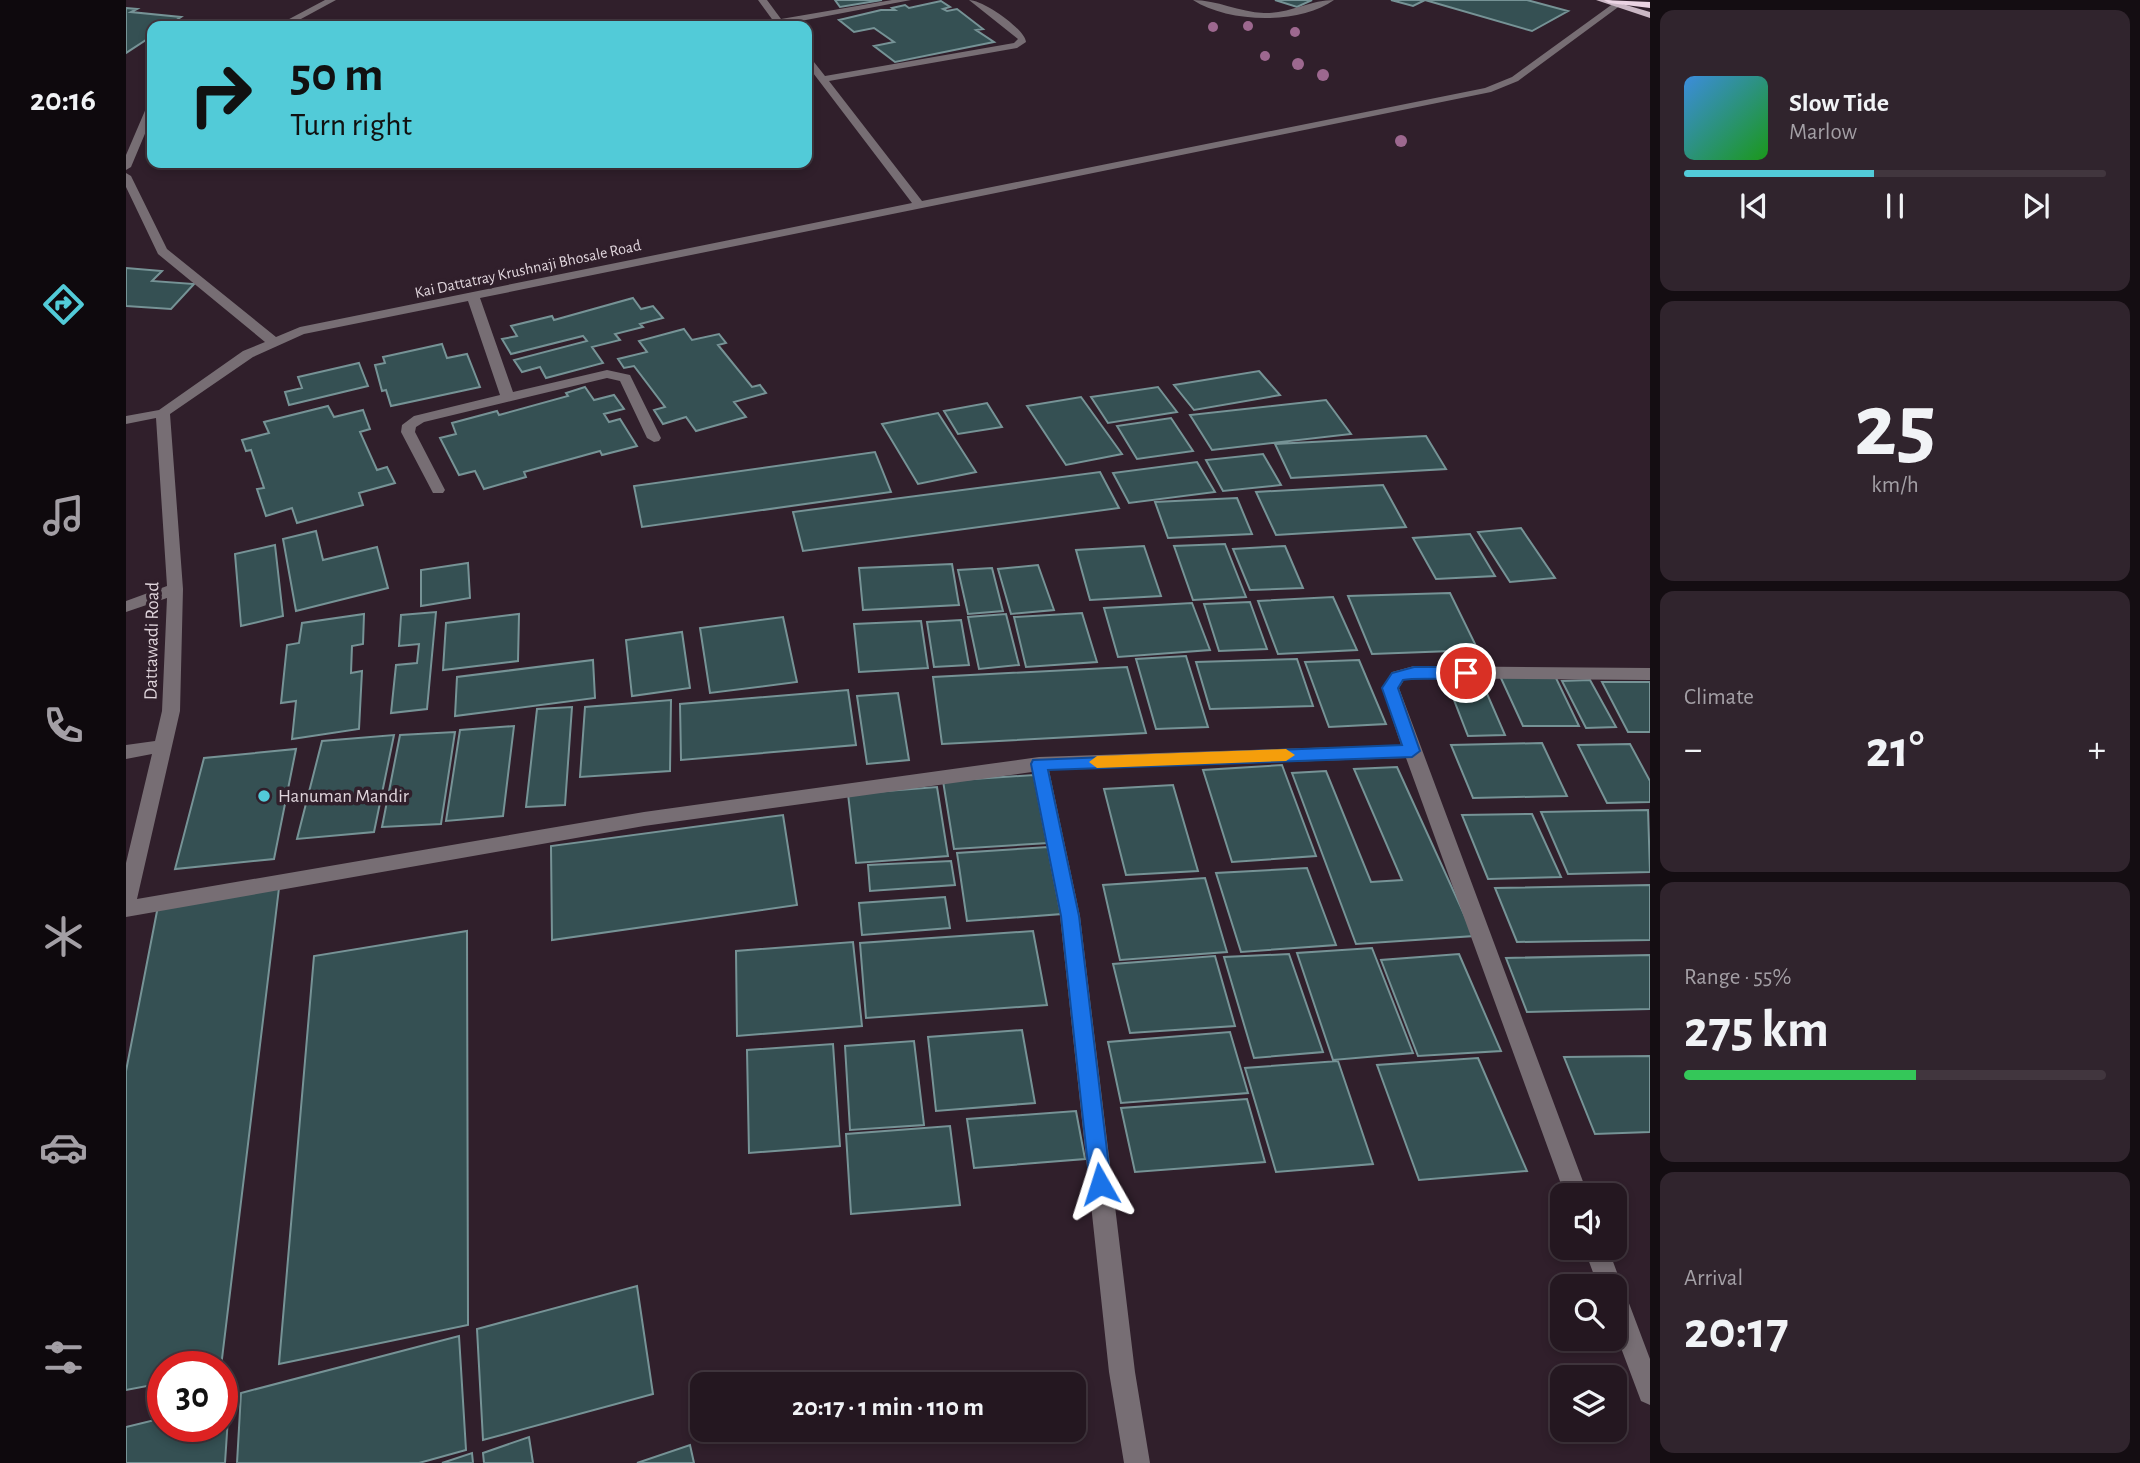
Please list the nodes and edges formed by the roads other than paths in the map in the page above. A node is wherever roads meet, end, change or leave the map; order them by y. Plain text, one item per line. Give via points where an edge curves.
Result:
1 (307, 0) edge
2 (332, 0) edge
3 (762, 0) edge
4 (907, 0) edge
5 (973, 0) edge
6 (1197, 0) edge
7 (1330, 0) edge
8 (1600, 0) edge
9 (1613, 2) edge
10 (1650, 5) edge
11 (1650, 15) edge
12 (293, 20) joint
13 (779, 21) edge
14 (797, 21) edge
15 (812, 66) edge
16 (822, 79) junction
17 (147, 118) edge
18 (126, 167) edge
19 (126, 176) edge
20 (919, 205) junction
21 (474, 296) junction
22 (275, 342) junction
23 (508, 397) junction
24 (163, 413) junction
25 (126, 420) edge
26 (654, 438) dead end
27 (438, 490) dead end
28 (176, 589) junction
29 (126, 607) edge
30 (1650, 674) edge
31 (163, 746) junction
32 (1412, 751) junction
33 (126, 752) edge
34 (1039, 764) junction
35 (126, 904) edge
36 (126, 909) edge
37 (1573, 1183) edge
38 (1627, 1331) edge
39 (1650, 1392) edge
40 (1137, 1463) edge

1 - 12 street
2 - 12 street
3 - 13 street
4 - 14 street
5 - 16 street via 1023,40 1017,45
6 - 7 street via 1240,14 1280,16 1302,13
8 - 9 main road
9 - 10 highway
9 - 11 main road
9 - 20 street, Kai Dattatray Krushnaji Bhosale Road via 1516,79 1488,90
15 - 16 street
16 - 20 street
17 - 18 street
19 - 22 street via 162,251
20 - 21 street, Kai Dattatray Krushnaji Bhosale Road
21 - 22 street, Kai Dattatray Krushnaji Bhosale Road via 300,331
21 - 23 street
22 - 24 street, Kai Dattatray Krushnaji Bhosale Road
23 - 26 street via 617,374 625,378
23 - 27 street via 410,425 408,432
24 - 25 street
24 - 28 street, Dattawadi Road
28 - 29 street
28 - 31 street, Dattawadi Road via 171,712
30 - 32 street via 1414,672 1398,676 1390,688
31 - 33 street
31 - 35 street, Dattawadi Road
32 - 34 street
32 - 37 street
34 - 36 street via 644,819
34 - 40 street via 1070,916 1122,1372
38 - 39 street

